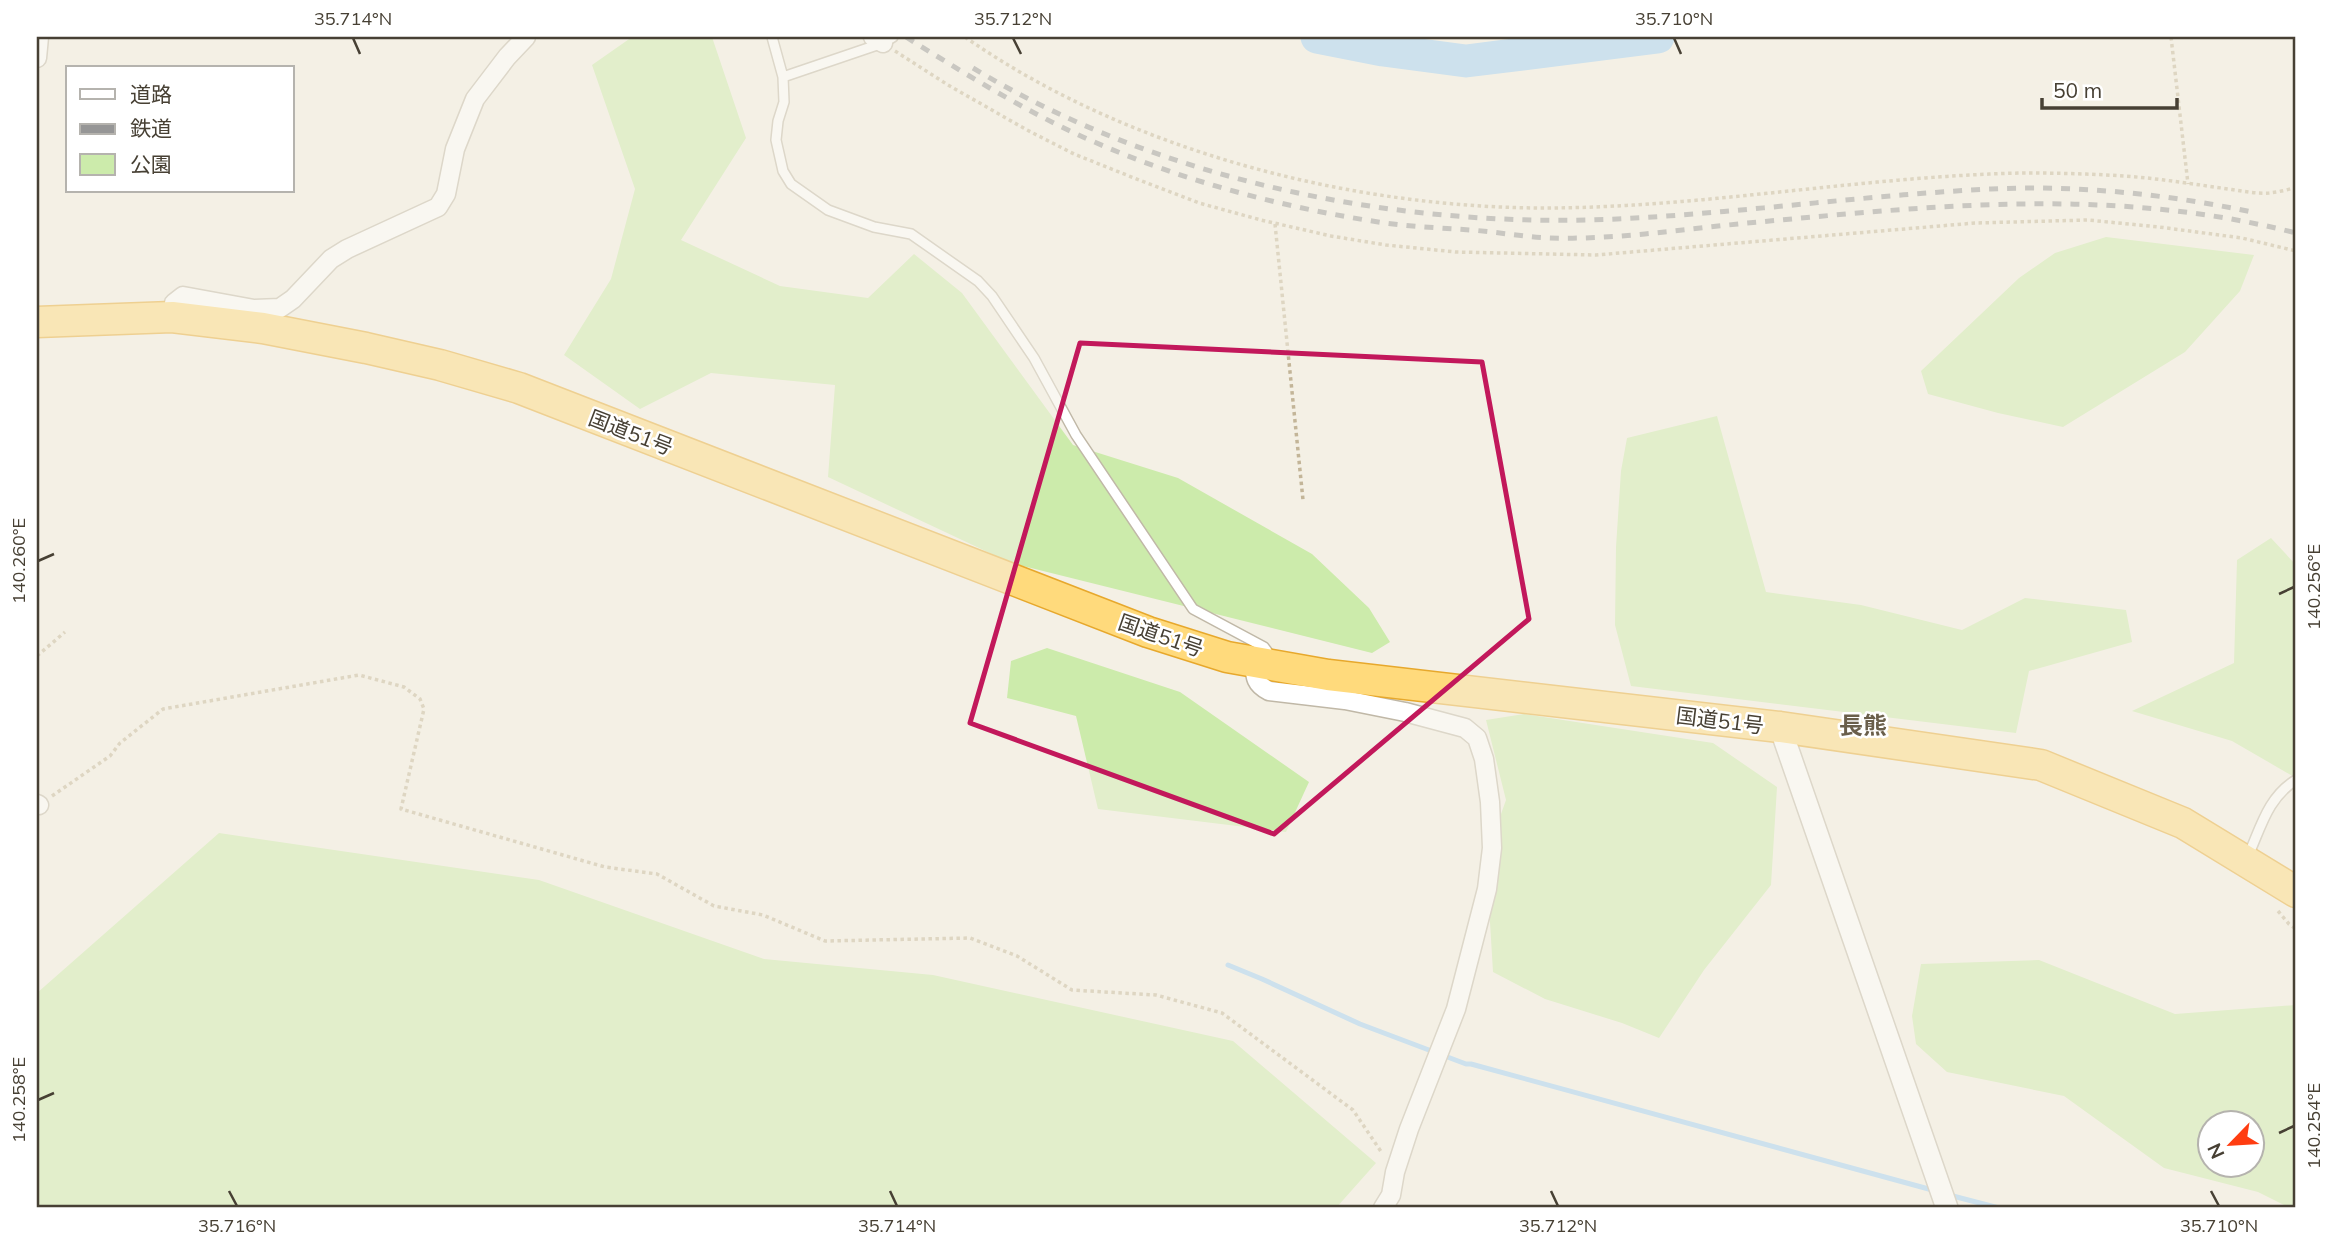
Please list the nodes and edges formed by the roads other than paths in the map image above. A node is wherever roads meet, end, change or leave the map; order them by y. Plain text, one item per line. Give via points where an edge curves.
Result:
1 (39, 37) edge
2 (526, 37) edge
3 (772, 37) edge
4 (883, 39) edge
5 (37, 58) edge
6 (783, 77) junction
7 (172, 317) junction
8 (37, 322) edge
9 (1261, 663) junction
10 (1780, 727) junction
11 (2296, 780) edge
12 (2245, 861) junction
13 (2296, 892) edge
14 (1383, 1208) edge
15 (1947, 1208) edge

1 - 5 street
2 - 7 street via 475,99 438,207 347,249 280,308 254,309 183,296 174,303
3 - 6 lane
4 - 6 lane
6 - 9 lane via 784,102 776,140 791,184 828,210 874,227 911,234 978,281 1034,358 1076,435 1193,609 1264,647 1267,651
7 - 8 highway, 国道51号
7 - 9 highway, 国道51号 via 366,348 519,388 1147,632
9 - 10 highway, 国道51号 via 1328,675
9 - 14 street via 1255,680 1269,691 1345,700 1465,728 1477,738 1484,759 1492,848 1487,888 1456,1010
10 - 12 highway, 国道51号 via 2041,765 2183,823
10 - 15 street
11 - 12 lane via 2271,803
12 - 13 highway, 国道51号

